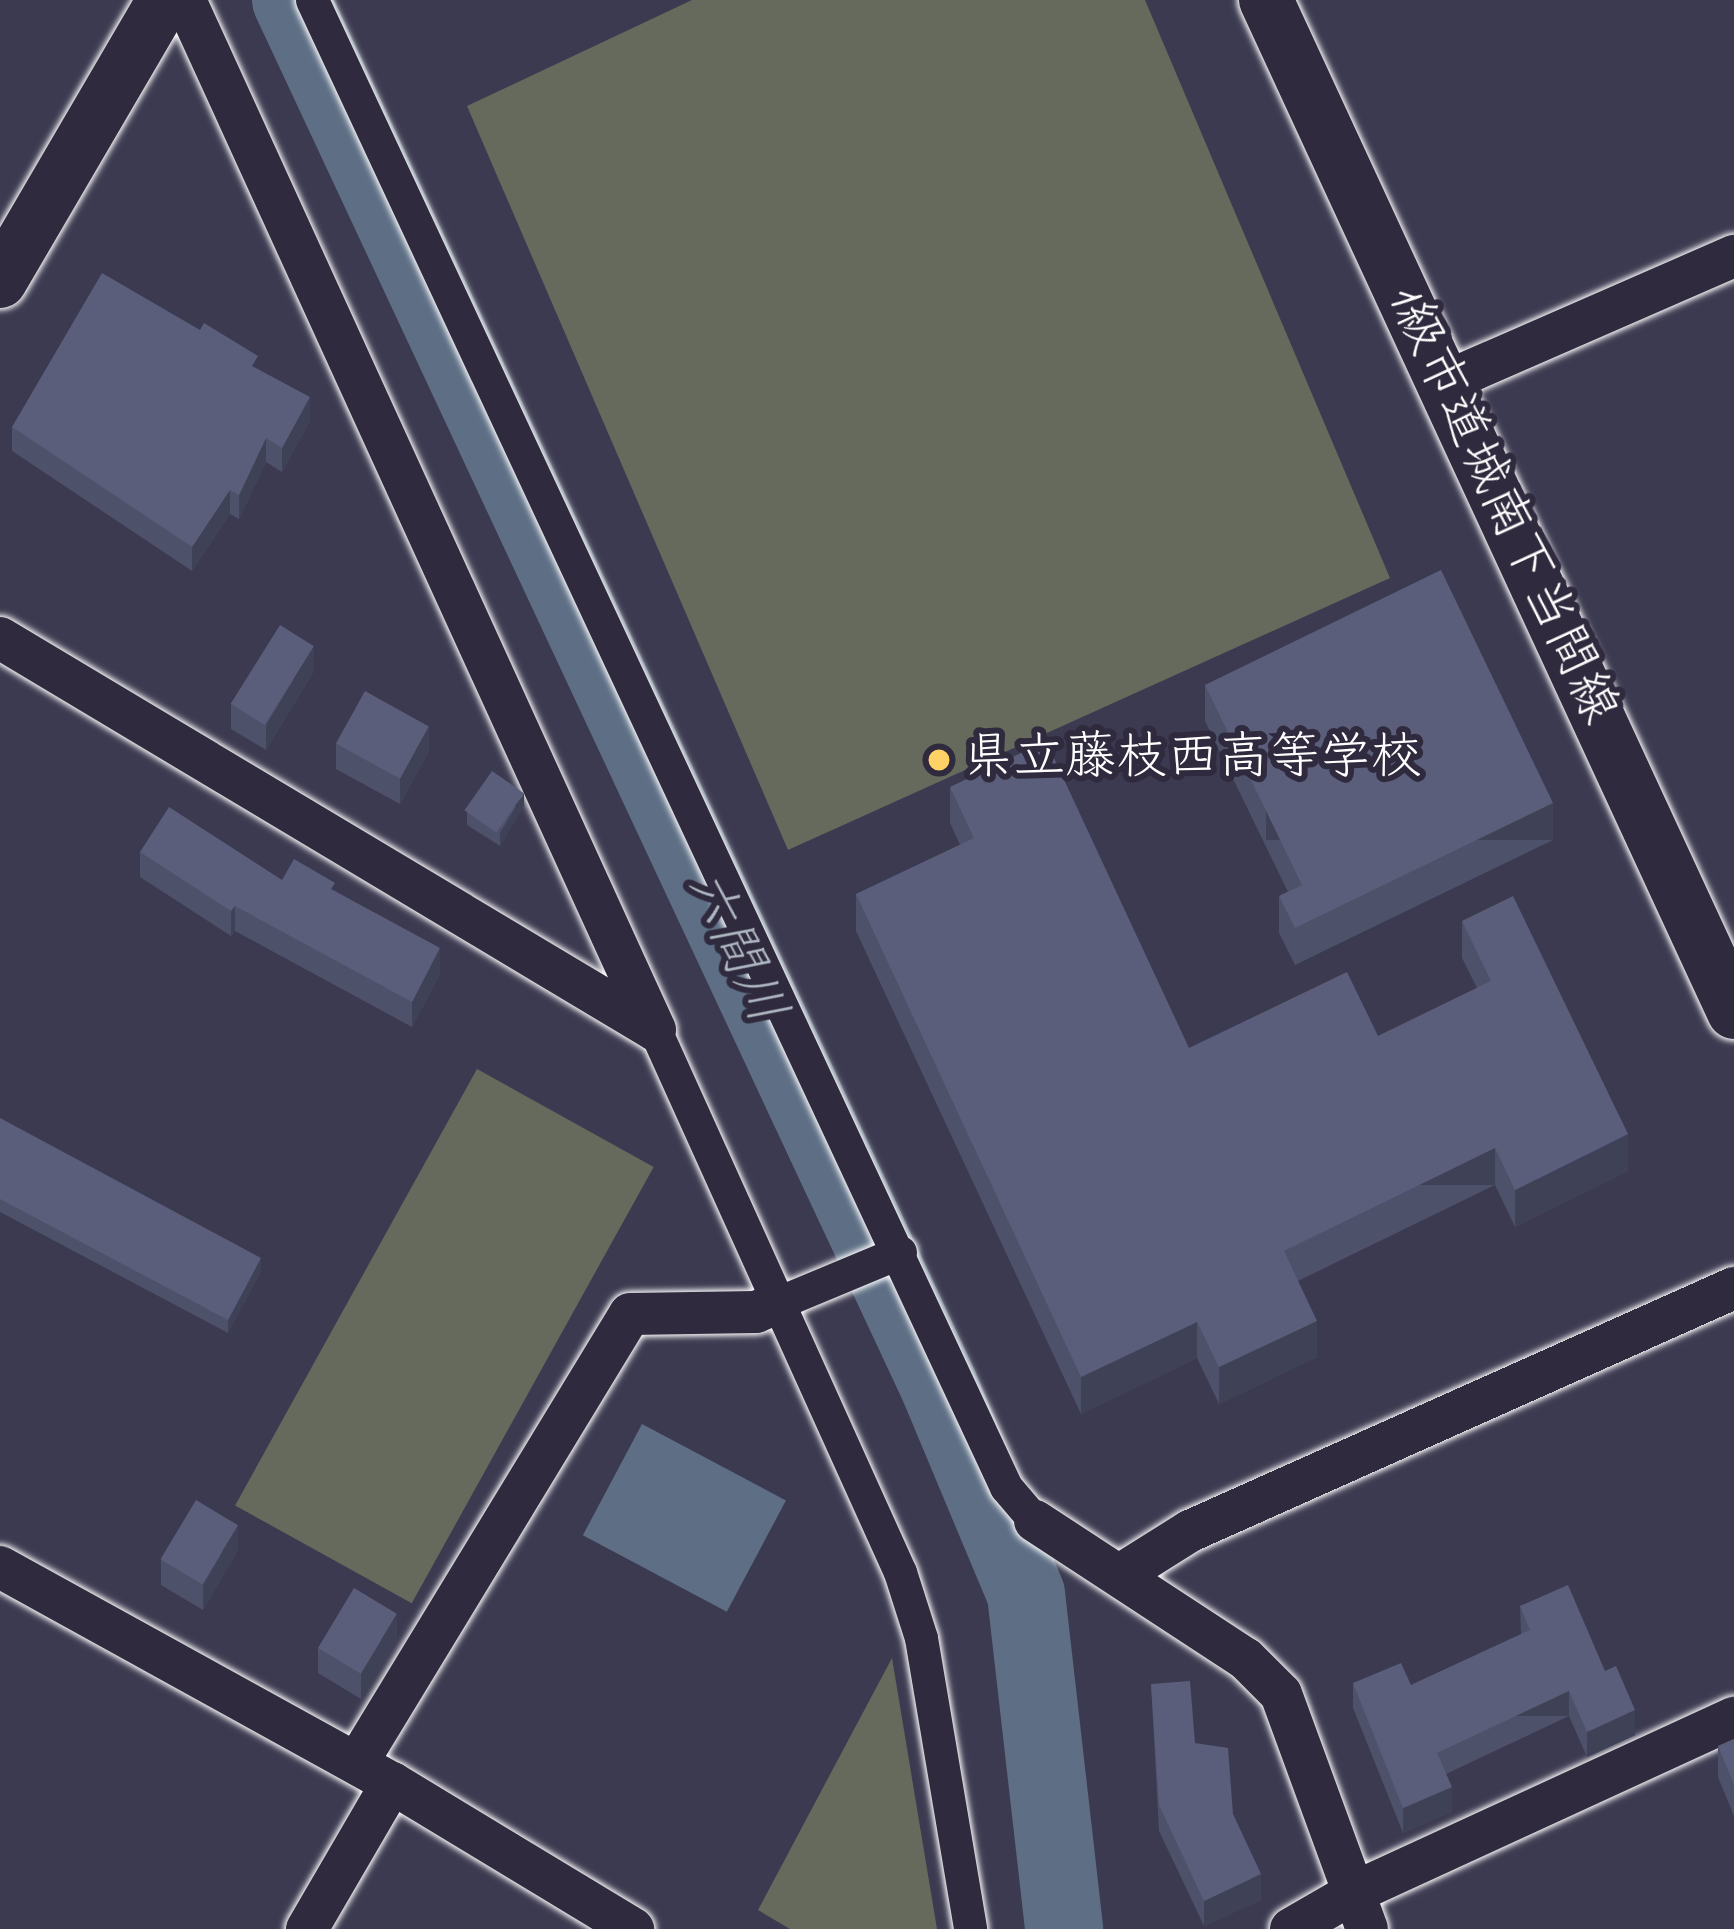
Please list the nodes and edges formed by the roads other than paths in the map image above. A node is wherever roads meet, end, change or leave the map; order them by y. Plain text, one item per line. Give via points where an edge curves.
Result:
1 (164, 0) edge
2 (185, 0) edge
3 (313, 0) edge
4 (1266, 0) edge
5 (1734, 256) edge
6 (0, 281) edge
7 (1443, 383) junction
8 (0, 638) edge
9 (1718, 936) edge
10 (1734, 1012) edge
11 (655, 1030) junction
12 (900, 1252) junction
13 (1734, 1288) edge
14 (780, 1302) junction
15 (1035, 1521) joint
16 (0, 1568) edge
17 (1123, 1573) junction
18 (1734, 1718) edge
19 (375, 1773) junction
20 (1361, 1910) edge
21 (307, 1929) edge
22 (633, 1929) edge
23 (970, 1929) edge
24 (1291, 1929) edge

1 - 6 street
2 - 11 street
3 - 12 street
4 - 7 street, 1級市道城南下当間線
5 - 7 street
7 - 9 street, 1級市道城南下当間線
8 - 11 street
9 - 10 street, 1級市道城南下当間線
11 - 14 street
12 - 14 street
12 - 15 street via 1006,1487
13 - 17 street via 1190,1531
14 - 19 street via 756,1312 630,1314
14 - 23 street via 921,1638
15 - 17 street
16 - 19 street
17 - 20 street via 1246,1659 1281,1694
18 - 20 street
19 - 21 street
19 - 22 street
20 - 24 street

